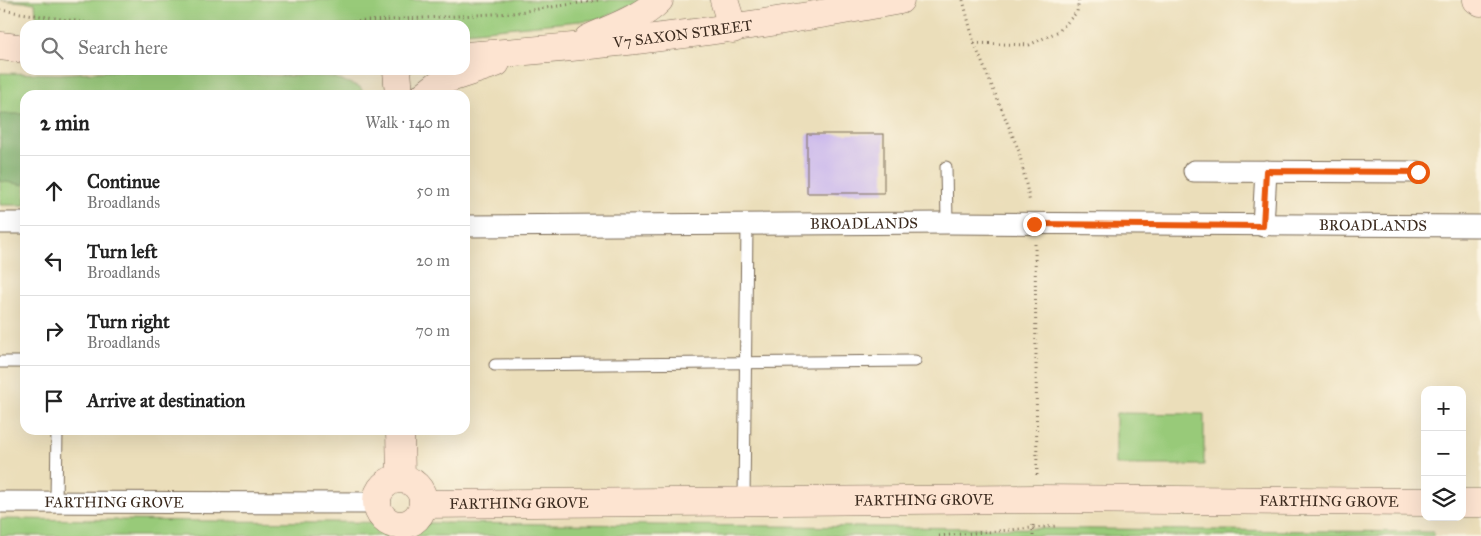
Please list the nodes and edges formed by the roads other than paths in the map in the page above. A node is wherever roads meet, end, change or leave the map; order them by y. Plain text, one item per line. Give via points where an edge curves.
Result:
1 (659, 0) edge
2 (724, 0) edge
3 (900, 0) edge
4 (1477, 0) edge
5 (1481, 2) edge
6 (733, 29) junction
7 (0, 46) edge
8 (20, 48) edge
9 (569, 48) junction
10 (536, 51) junction
11 (470, 56) edge
12 (470, 72) edge
13 (397, 75) edge
14 (460, 75) edge
15 (399, 90) edge
16 (431, 90) edge
17 (946, 166) dead end
18 (1194, 171) dead end
19 (1266, 171) junction
20 (1418, 172) dead end
21 (0, 223) edge
22 (948, 223) junction
23 (20, 224) edge
24 (748, 225) junction
25 (470, 226) edge
26 (1263, 226) junction
27 (1481, 226) edge
28 (915, 361) dead end
29 (0, 362) edge
30 (20, 362) edge
31 (746, 363) junction
32 (495, 365) dead end
33 (58, 435) edge
34 (400, 435) edge
35 (401, 478) junction
36 (56, 501) junction
37 (0, 502) edge
38 (744, 502) junction
39 (1421, 502) edge
40 (377, 503) junction
41 (1466, 503) edge
42 (1481, 503) edge
43 (424, 504) junction
44 (400, 531) edge

1 - 9 street via 630,20
2 - 6 street
3 - 6 street, V7 SAXON STREET
4 - 5 street
6 - 9 street, V7 SAXON STREET
7 - 8 street
9 - 10 street, V7 SAXON STREET
10 - 11 street, V7 SAXON STREET
10 - 12 street
13 - 15 street
14 - 16 street via 444,80
17 - 22 lane
18 - 19 street
19 - 20 street
19 - 26 street
21 - 23 street
22 - 24 street, BROADLANDS
22 - 26 street, BROADLANDS
24 - 25 street, BROADLANDS
24 - 31 lane
26 - 27 street, BROADLANDS
28 - 31 lane
29 - 30 lane
31 - 32 lane
31 - 38 lane
33 - 36 lane
34 - 35 street
35 - 40 street via 381,488
35 - 43 street via 418,486
36 - 37 street, FARTHING GROVE
36 - 40 street, FARTHING GROVE
38 - 39 street, FARTHING GROVE via 1037,499
38 - 43 street, FARTHING GROVE
40 - 44 street via 381,516
41 - 42 street
43 - 44 street via 418,517

